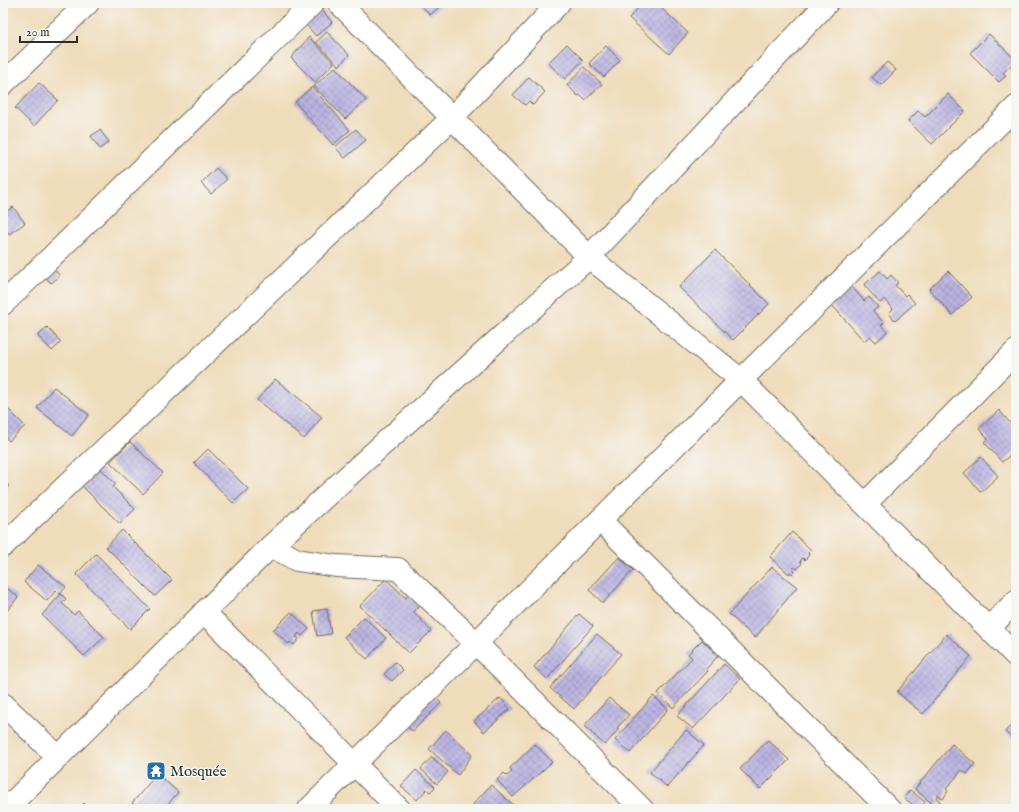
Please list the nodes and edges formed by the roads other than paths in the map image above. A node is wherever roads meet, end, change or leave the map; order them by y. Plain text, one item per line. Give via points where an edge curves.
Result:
1 (88, 3) edge
2 (313, 3) edge
3 (339, 3) edge
4 (559, 3) edge
5 (826, 3) edge
6 (3, 84) edge
7 (1016, 107) edge
8 (452, 118) junction
9 (589, 257) junction
10 (3, 304) edge
11 (1016, 351) edge
12 (741, 380) junction
13 (865, 504) junction
14 (600, 520) junction
15 (3, 546) edge
16 (271, 546) junction
17 (1016, 601) edge
18 (204, 612) junction
19 (989, 628) junction
20 (476, 643) junction
21 (1016, 656) edge
22 (3, 704) edge
23 (58, 757) junction
24 (354, 764) junction
25 (6, 809) edge
26 (309, 809) edge
27 (399, 809) edge
28 (642, 809) edge
29 (889, 809) edge

1 - 6 street
2 - 10 street
3 - 8 street
4 - 8 street
5 - 9 street
7 - 12 street
8 - 9 street
8 - 15 street
9 - 12 street
9 - 16 street
11 - 13 street
12 - 13 street
12 - 14 street
13 - 19 street
14 - 20 street
14 - 29 street
16 - 18 street
16 - 20 street via 297,560 336,566 398,569
17 - 19 street
18 - 23 street
18 - 24 street
19 - 21 street
20 - 24 street
20 - 28 street
22 - 23 street
23 - 25 street
24 - 26 street
24 - 27 street

